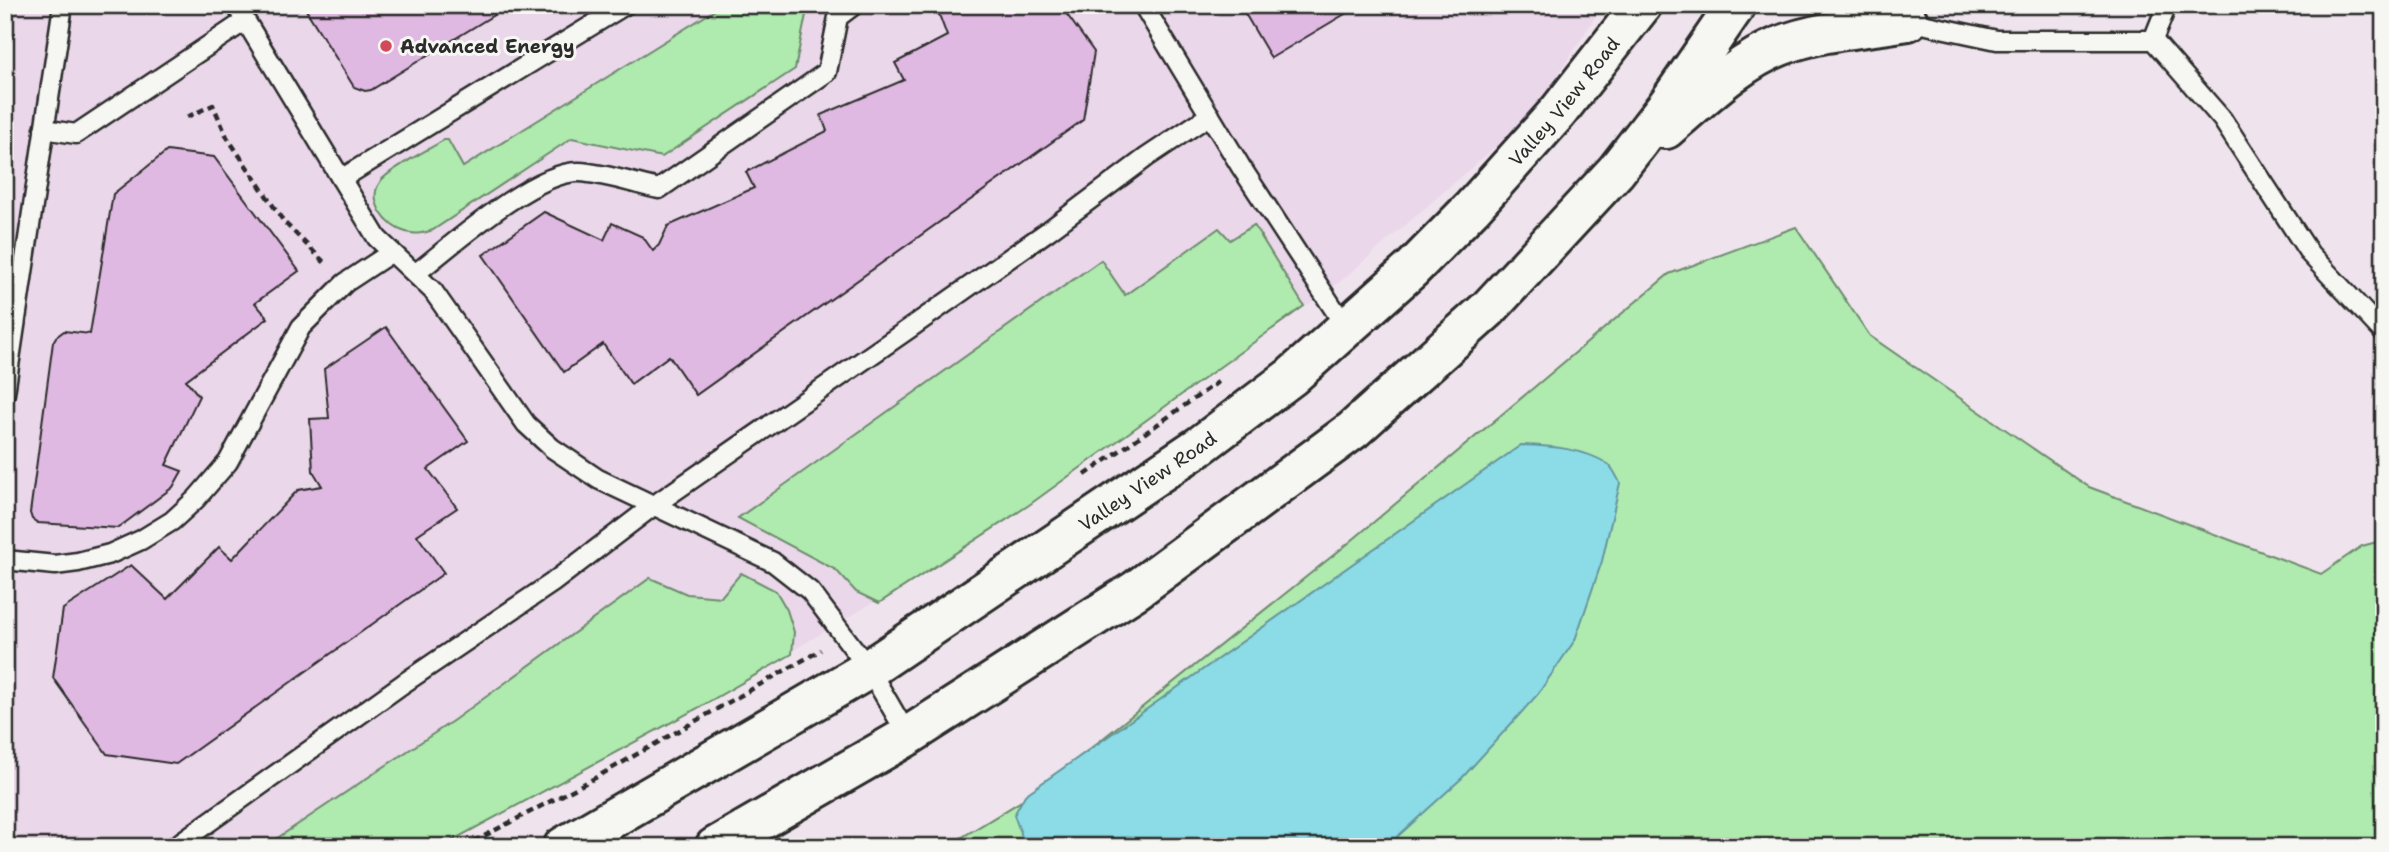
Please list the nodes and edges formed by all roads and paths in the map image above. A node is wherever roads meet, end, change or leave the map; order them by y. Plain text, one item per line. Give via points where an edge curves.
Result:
1 (63, 5) edge
2 (625, 5) edge
3 (854, 5) edge
4 (1143, 5) edge
5 (1642, 5) edge
6 (1737, 5) edge
7 (1868, 5) edge
8 (2167, 5) edge
9 (241, 13) edge
10 (1908, 21) junction
11 (2153, 40) junction
12 (1210, 115) junction
13 (187, 117) dead end
14 (44, 129) junction
15 (1616, 171) junction
16 (341, 179) junction
17 (392, 253) junction
18 (415, 274) junction
19 (345, 283) junction
20 (1347, 329) junction
21 (2384, 333) edge
22 (1227, 376) dead end
23 (5, 393) edge
24 (1080, 479) dead end
25 (653, 506) junction
26 (5, 560) edge
27 (844, 637) junction
28 (869, 669) junction
29 (908, 736) junction
30 (174, 847) edge
31 (463, 847) edge
32 (563, 847) edge
33 (715, 847) edge

1 - 14 lane
2 - 16 lane
3 - 18 lane via 838,17 827,72 659,189 578,172 548,180 516,197
4 - 12 lane
5 - 20 main road, Valley View Road via 1558,112 1472,208
6 - 15 main road
7 - 10 lane
8 - 11 lane
9 - 14 lane via 76,134
9 - 16 lane
10 - 11 lane via 1997,40
10 - 15 main road via 1803,38 1771,50 1727,78
11 - 21 lane via 2222,119 2310,254
12 - 20 lane
12 - 25 lane
13 - 19 path via 213,105 228,137 284,222
14 - 23 lane
15 - 29 main road via 1488,309 1353,430 1136,590
16 - 17 lane via 377,238
17 - 18 lane
17 - 19 lane
18 - 25 lane via 451,315 526,424 598,478
19 - 26 lane via 301,327 228,462 172,521 110,554 78,562 55,565
20 - 28 main road, Valley View Road via 1201,445
22 - 24 path
25 - 27 lane via 773,562 810,590
25 - 30 lane via 552,583
27 - 28 lane
27 - 31 path
28 - 29 lane
28 - 32 main road, Valley View Road
29 - 33 main road

